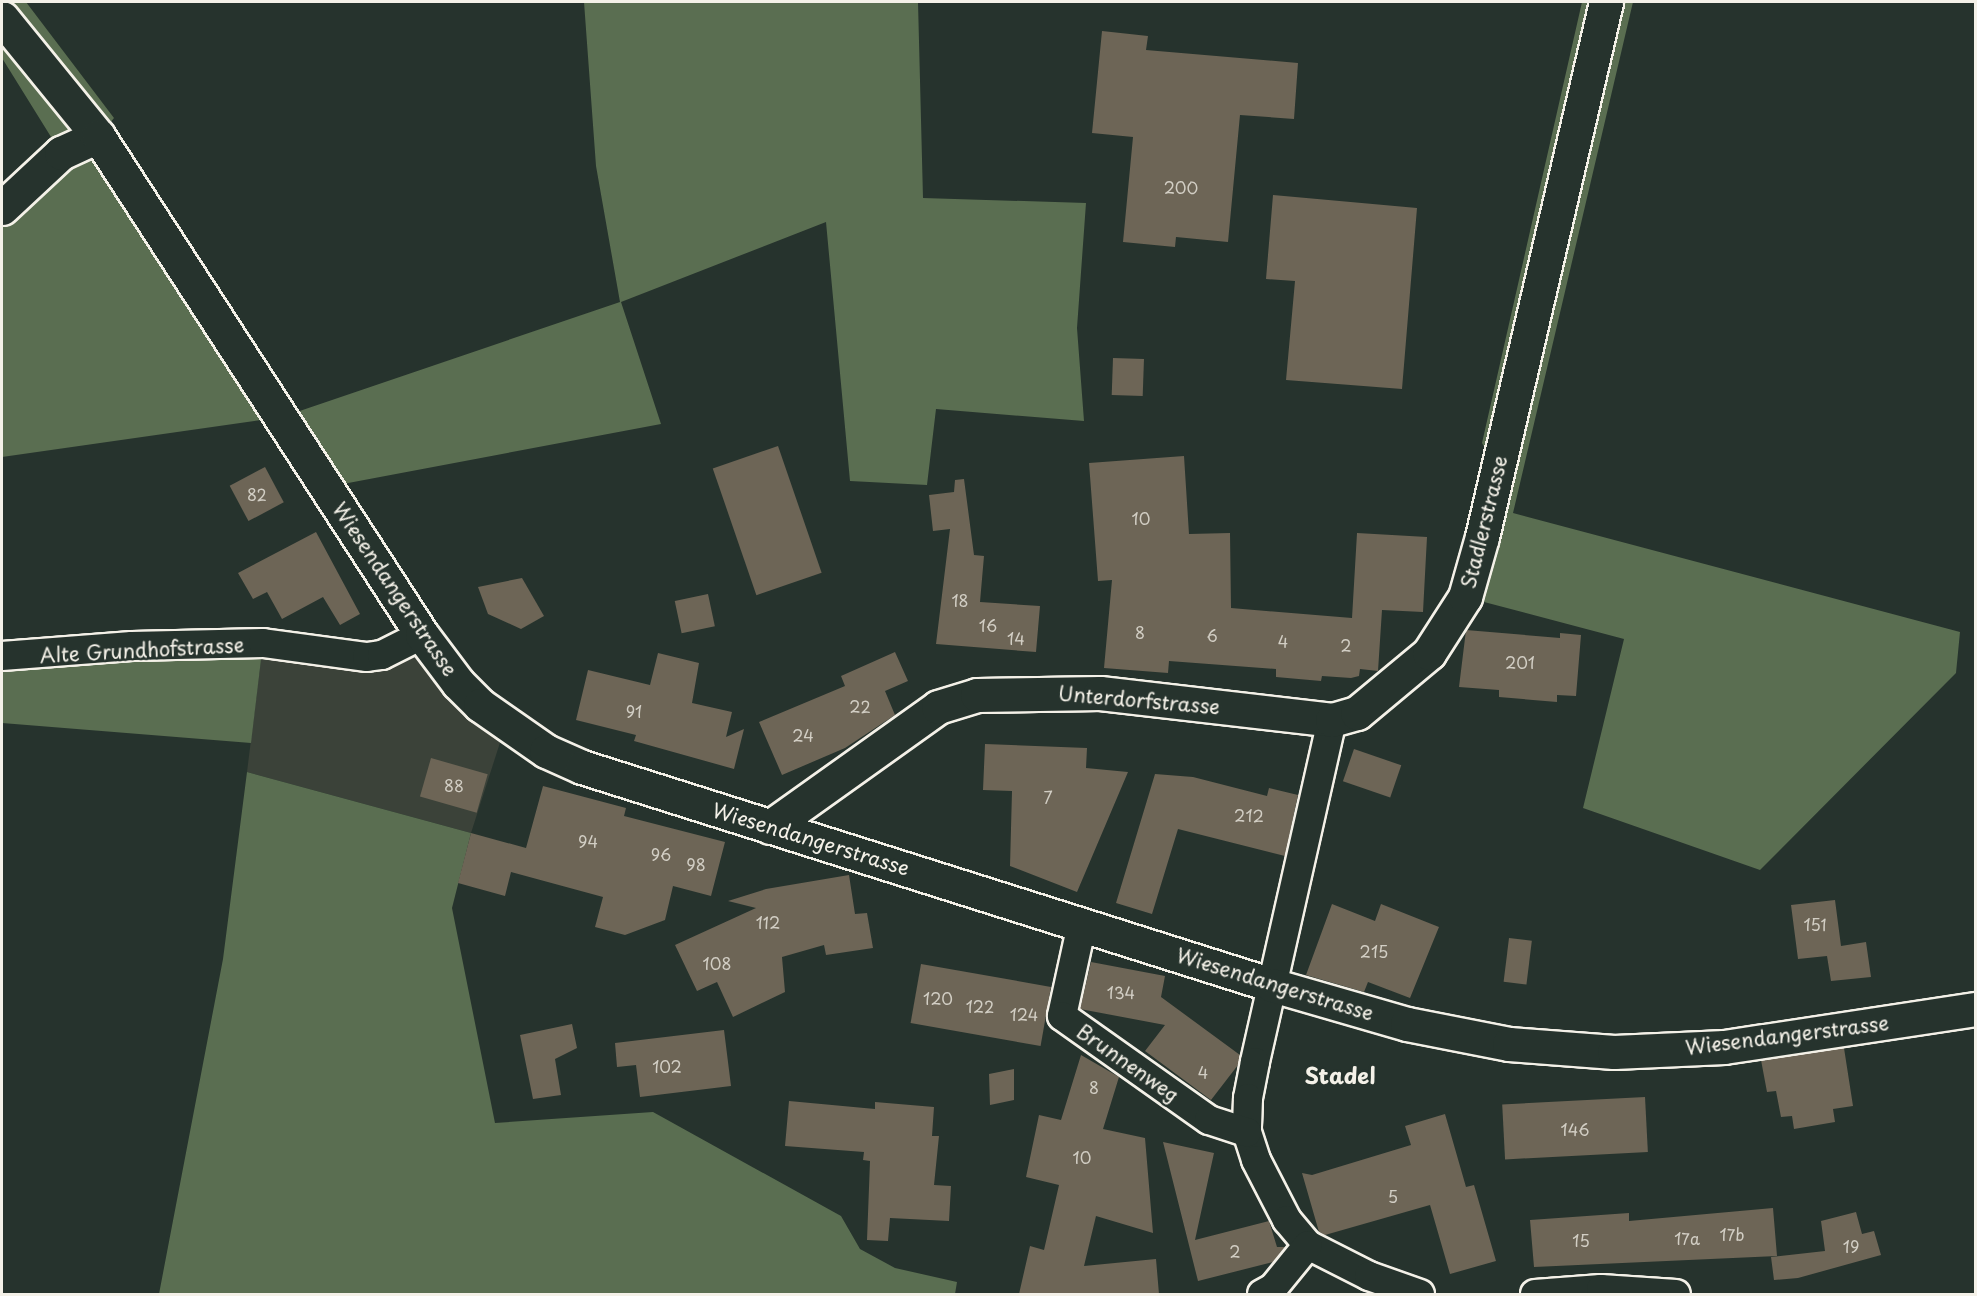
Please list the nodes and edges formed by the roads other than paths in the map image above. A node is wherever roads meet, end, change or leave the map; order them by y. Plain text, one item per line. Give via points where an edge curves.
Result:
1 (1606, 2) edge
2 (2, 18) edge
3 (98, 136) junction
4 (2, 208) edge
5 (422, 635) junction
6 (2, 656) edge
7 (1332, 720) junction
8 (770, 827) junction
9 (1082, 924) junction
10 (1272, 985) junction
11 (1976, 1009) edge
12 (1247, 1132) junction
13 (1308, 1245) junction
14 (1262, 1294) edge
15 (1420, 1294) edge
16 (1535, 1294) edge
17 (1676, 1294) edge

1 - 7 main road, Stadlerstrasse via 1465,597 1429,653 1357,713
2 - 3 main road, Wiesendangerstrasse
3 - 4 main road via 61,153
3 - 5 main road, Wiesendangerstrasse
5 - 6 street, Alte Grundhofstrasse via 382,655 367,657 262,643 132,646
5 - 8 main road, Wiesendangerstrasse via 480,705 546,751 582,767
7 - 8 main road, Unterdorfstrasse via 1100,693 977,695 938,707
7 - 10 street via 1326,761
8 - 9 main road, Wiesendangerstrasse
9 - 10 main road, Wiesendangerstrasse
9 - 12 street, Brunnenweg via 1062,1016 1209,1120
10 - 11 main road, Wiesendangerstrasse via 1407,1024 1474,1038 1614,1052 1724,1047
10 - 12 street via 1248,1098
12 - 13 street via 1256,1160 1287,1220
13 - 14 street via 1274,1288
13 - 15 street via 1369,1276
16 - 17 street via 1601,1289

